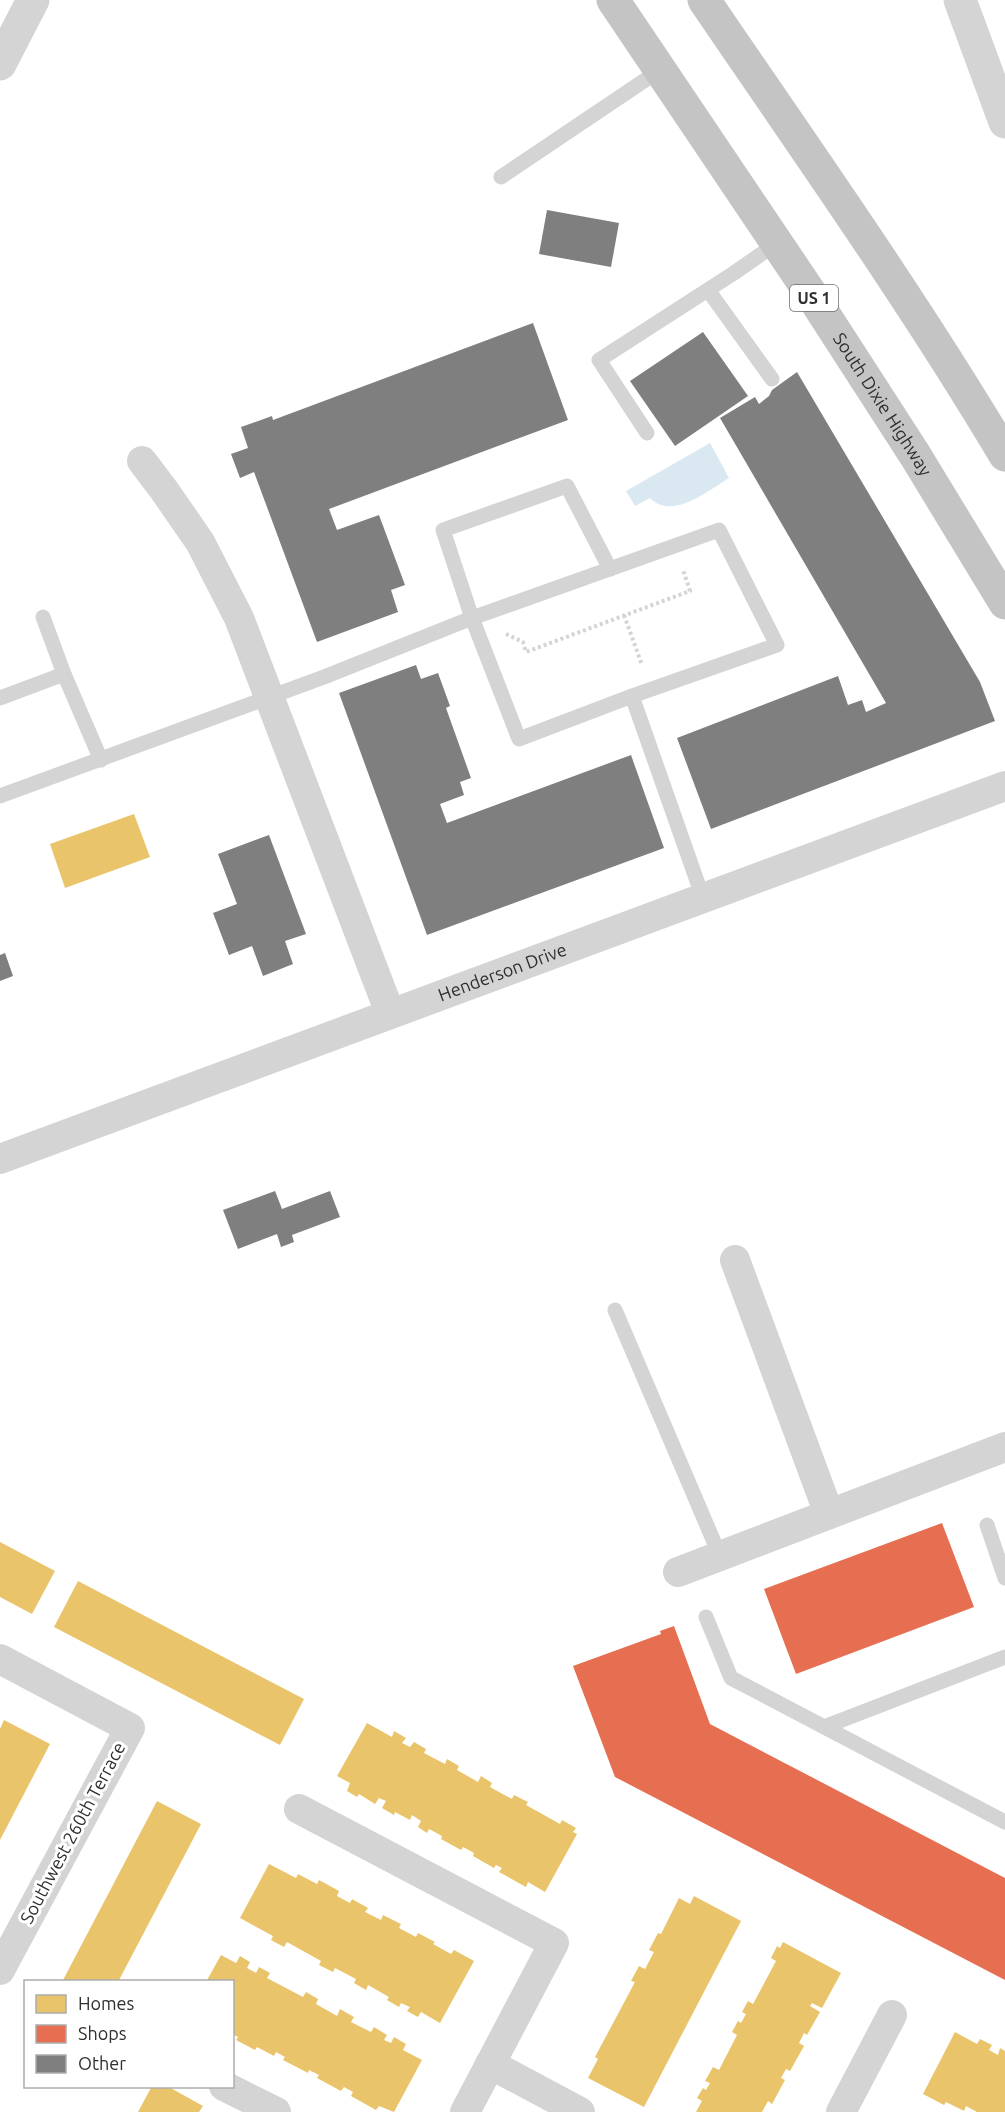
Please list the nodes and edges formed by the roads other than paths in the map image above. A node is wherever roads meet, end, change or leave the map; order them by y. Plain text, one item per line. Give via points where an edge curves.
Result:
1 (33, 0) edge
2 (613, 0) edge
3 (704, 0) edge
4 (960, 0) edge
5 (0, 64) edge
6 (660, 70) junction
7 (1005, 122) edge
8 (501, 177) dead end
9 (777, 243) junction
10 (708, 290) junction
11 (772, 380) dead end
12 (647, 433) dead end
13 (1005, 455) edge
14 (142, 461) dead end
15 (610, 569) junction
16 (1005, 603) edge
17 (43, 617) dead end
18 (472, 618) junction
19 (64, 674) junction
20 (632, 696) junction
21 (270, 697) junction
22 (0, 698) edge
23 (101, 760) junction
24 (1005, 786) edge
25 (0, 796) edge
26 (703, 898) junction
27 (390, 1013) junction
28 (0, 1159) edge
29 (735, 1260) dead end
30 (615, 1310) dead end
31 (1005, 1447) edge
32 (829, 1514) junction
33 (987, 1525) dead end
34 (720, 1556) junction
35 (678, 1572) dead end
36 (1005, 1578) edge
37 (706, 1617) dead end
38 (1005, 1657) edge
39 (0, 1659) edge
40 (824, 1727) junction
41 (299, 1809) dead end
42 (1005, 1822) edge
43 (0, 1970) edge
44 (892, 2015) dead end
45 (490, 2064) junction
46 (228, 2088) edge
47 (276, 2112) edge
48 (465, 2112) edge
49 (580, 2112) edge
50 (841, 2112) edge

1 - 5 street
2 - 6 highway, South Dixie Highway / US 1
3 - 13 highway via 877,256
4 - 7 street
6 - 8 lane
6 - 9 highway, South Dixie Highway / US 1
9 - 10 lane
9 - 16 highway, South Dixie Highway / US 1 via 915,455
10 - 11 lane
10 - 12 lane via 599,360
14 - 21 street via 183,516 222,582
15 - 18 lane
15 - 18 lane via 567,486 443,530
15 - 20 lane via 719,530 777,645
17 - 19 lane
18 - 20 lane via 519,739
18 - 21 lane
19 - 22 lane
19 - 23 lane
20 - 26 lane
21 - 23 lane
21 - 27 street
23 - 25 lane
24 - 26 street, Henderson Drive
26 - 27 street, Henderson Drive
27 - 28 street, Henderson Drive
29 - 32 street
30 - 34 lane
31 - 32 street
32 - 34 street
33 - 36 lane
34 - 35 street
37 - 40 lane via 731,1678
38 - 40 lane
39 - 43 street, Southwest 260th Terrace via 130,1728
40 - 42 lane
41 - 45 street via 554,1943
44 - 50 street
45 - 48 street
45 - 49 street
46 - 47 street

